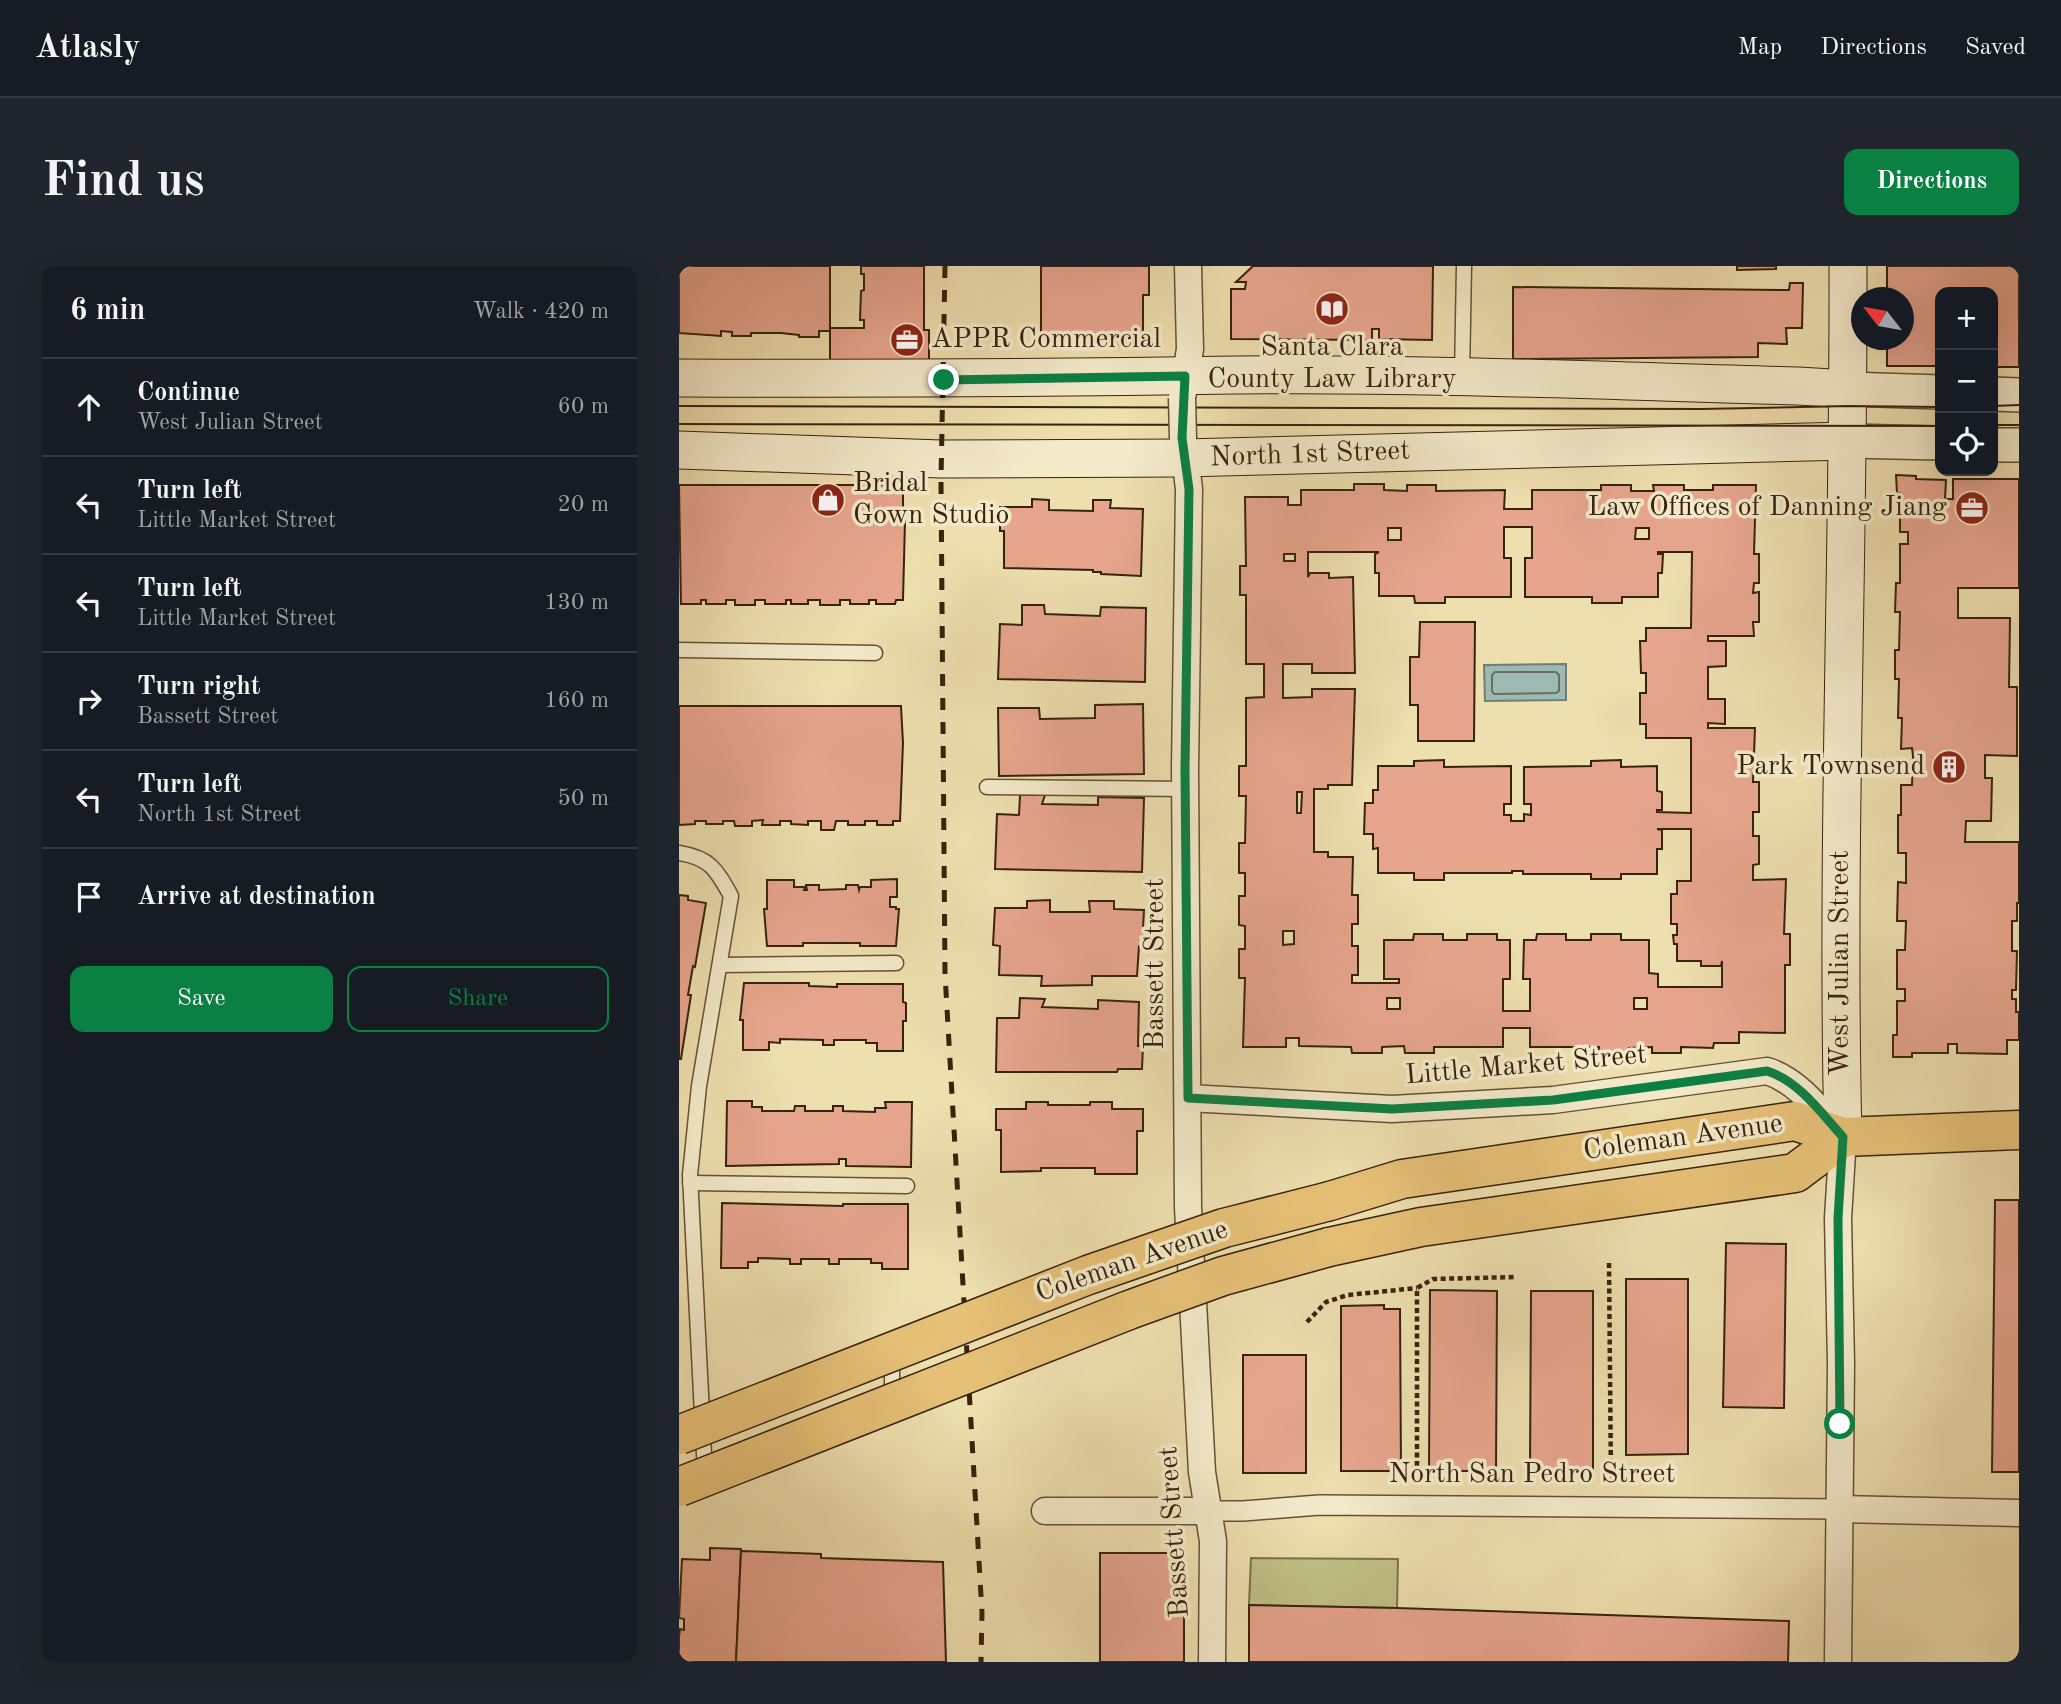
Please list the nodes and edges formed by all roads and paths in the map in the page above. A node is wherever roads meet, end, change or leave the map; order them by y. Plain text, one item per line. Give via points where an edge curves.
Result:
1 (1188, 266) edge
2 (1464, 266) edge
3 (1848, 266) edge
4 (1462, 377) junction
5 (679, 378) edge
6 (1184, 387) junction
7 (1849, 389) junction
8 (1935, 392) edge
9 (1998, 394) edge
10 (2019, 395) edge
11 (1848, 441) junction
12 (1935, 443) edge
13 (1998, 444) edge
14 (2019, 445) edge
15 (1183, 448) junction
16 (679, 450) edge
17 (679, 650) edge
18 (875, 653) dead end
19 (987, 787) dead end
20 (1186, 789) junction
21 (679, 853) edge
22 (896, 963) dead end
23 (720, 965) junction
24 (1188, 1098) junction
25 (2019, 1130) edge
26 (1843, 1137) junction
27 (690, 1183) junction
28 (907, 1186) dead end
29 (1609, 1263) dead end
30 (1515, 1277) dead end
31 (1417, 1289) junction
32 (1307, 1322) dead end
33 (687, 1434) edge
34 (692, 1487) edge
35 (679, 1497) edge
36 (1417, 1506) junction
37 (1611, 1507) junction
38 (1839, 1509) junction
39 (1045, 1510) dead end
40 (1208, 1511) junction
41 (2019, 1513) edge
42 (1212, 1662) edge
43 (1838, 1662) edge

1 - 6 street, Bassett Street via 1190,349
2 - 4 lane
3 - 7 main road, West Julian Street
4 - 6 main road
4 - 7 main road
5 - 6 main road
6 - 15 street, Bassett Street, bridge
7 - 8 street
7 - 11 main road, West Julian Street
9 - 10 street
11 - 12 street, North 1st Street
11 - 15 main road, North 1st Street
11 - 26 main road, West Julian Street via 1840,947
13 - 14 street
15 - 16 main road, North 1st Street via 941,459
15 - 20 street, Bassett Street via 1189,489
17 - 18 lane
19 - 20 lane
20 - 24 street, Bassett Street
21 - 23 lane via 698,856 718,873 731,896
22 - 23 lane
23 - 27 lane via 699,1086
24 - 26 street, Little Market Street via 1392,1109 1553,1100 1767,1071 1795,1086
24 - 40 street, Bassett Street via 1188,1207
25 - 26 main road
26 - 33 main road, Coleman Avenue, bridge via 1795,1121 1402,1179 1224,1228 1088,1275
26 - 34 main road, Coleman Avenue, bridge via 1795,1173 1421,1227 1223,1276
26 - 38 street, West Julian Street via 1838,1218
27 - 28 lane
27 - 33 lane
29 - 37 path
30 - 31 path via 1433,1279
31 - 32 path via 1348,1295 1326,1302
31 - 36 path
33 - 34 lane
33 - 34 lane via 892,1349 892,1413
34 - 35 lane
36 - 37 street, North San Pedro Street
36 - 40 street, North San Pedro Street
37 - 38 street, North San Pedro Street
38 - 41 street, North San Pedro Street
38 - 43 street, West Julian Street
39 - 40 street, North San Pedro Street
40 - 42 street, Bassett Street via 1213,1548

